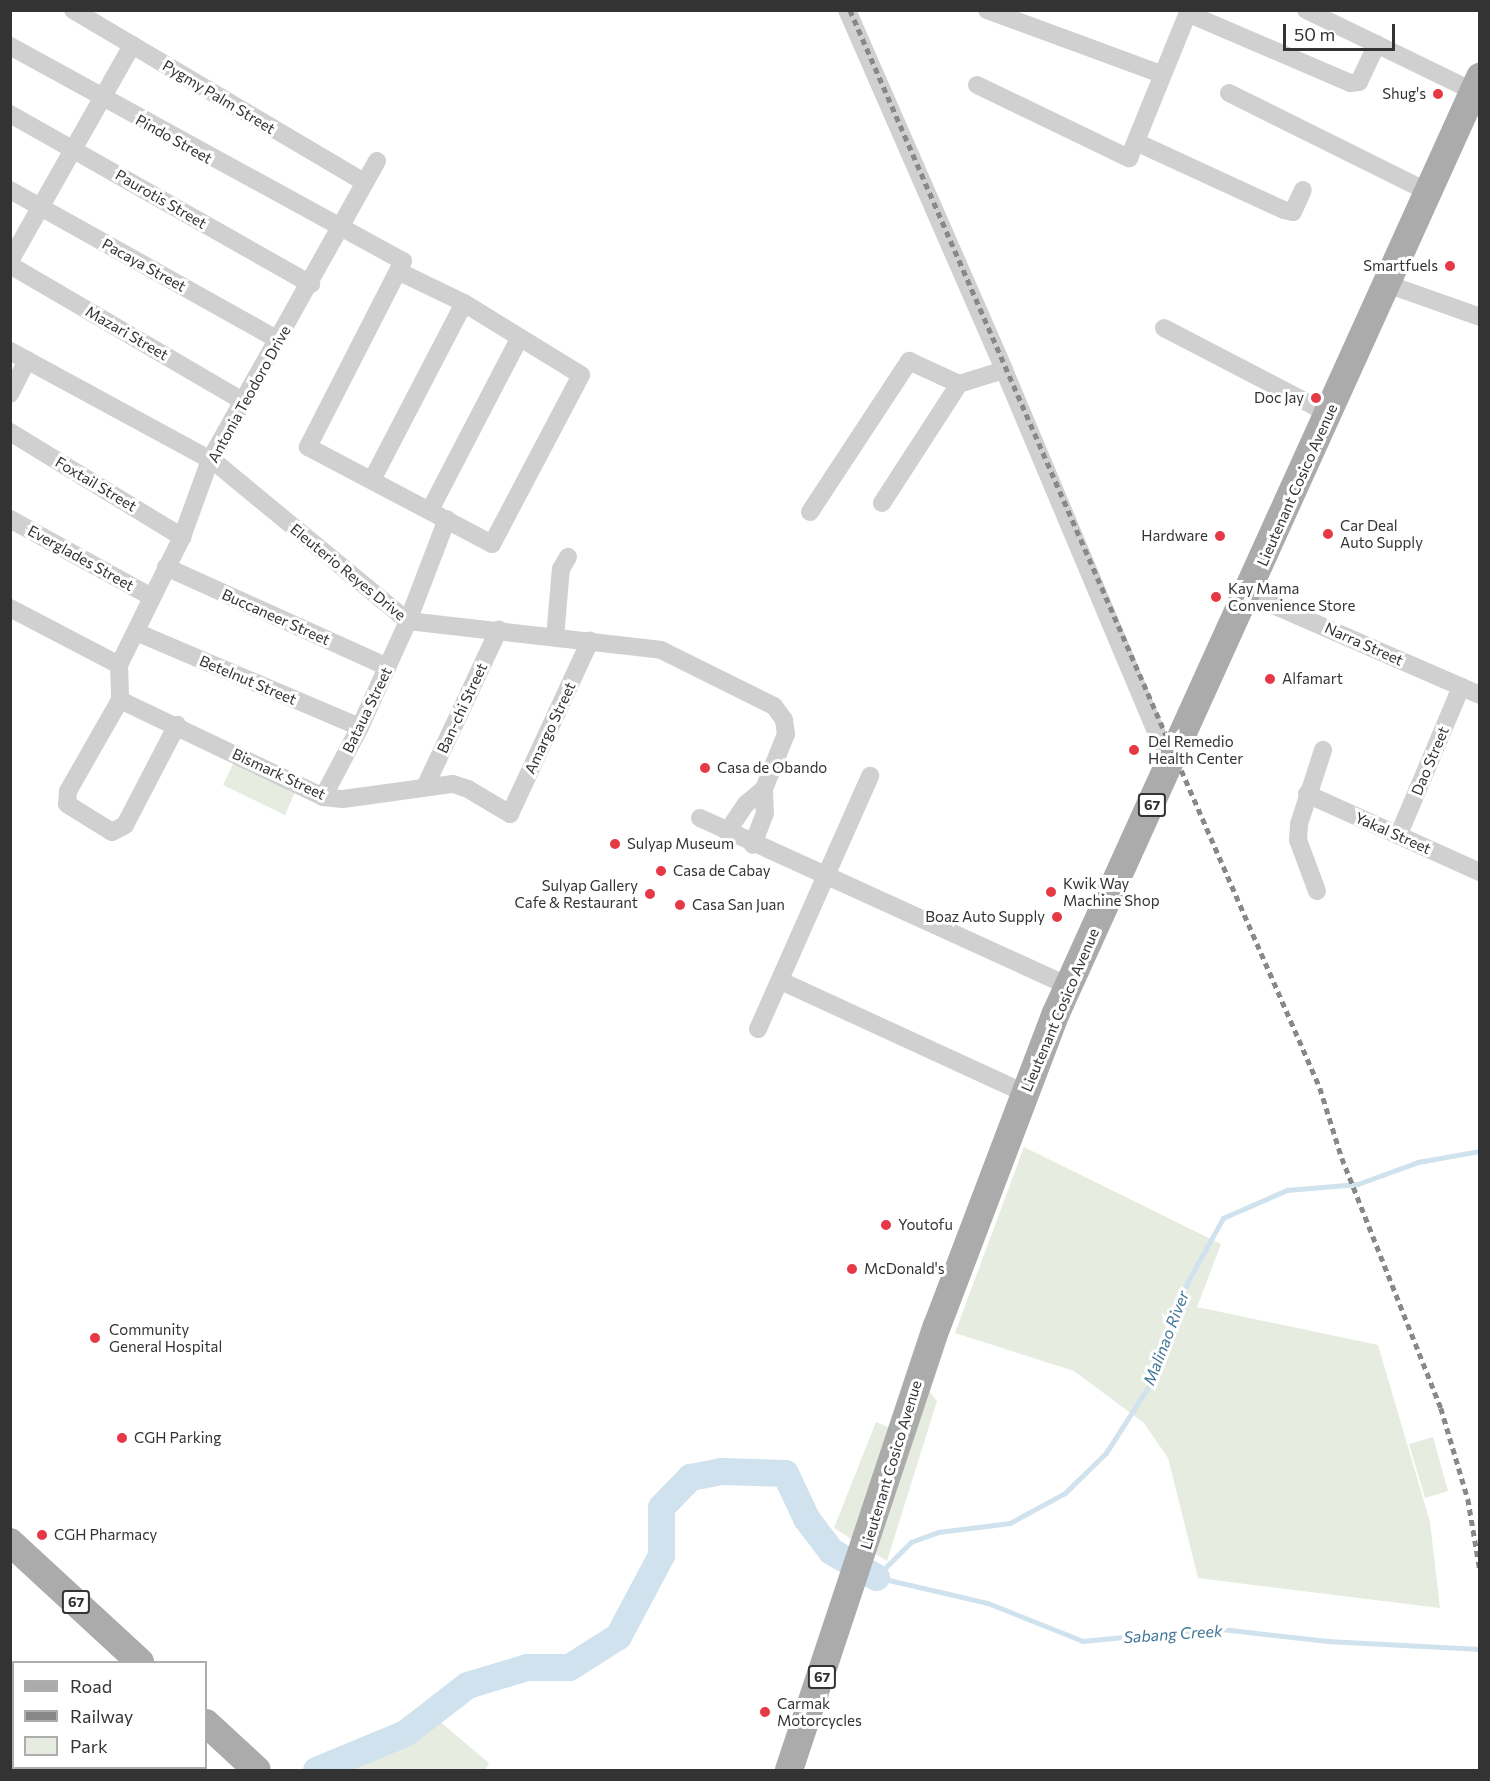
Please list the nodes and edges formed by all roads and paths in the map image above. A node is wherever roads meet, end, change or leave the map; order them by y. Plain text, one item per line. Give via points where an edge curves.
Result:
1 (73, 10) edge
2 (847, 10) edge
3 (987, 10) edge
4 (1306, 10) edge
5 (1188, 12) edge
6 (1377, 44) junction
7 (132, 45) junction
8 (10, 46) edge
9 (1161, 74) junction
10 (1476, 84) edge
11 (977, 85) dead end
12 (1229, 93) dead end
13 (100, 98) junction
14 (10, 114) edge
15 (1136, 142) junction
16 (73, 149) junction
17 (377, 160) dead end
18 (365, 183) junction
19 (10, 190) edge
20 (1303, 190) dead end
21 (1428, 192) junction
22 (41, 207) junction
23 (339, 229) junction
24 (10, 263) edge
25 (400, 272) junction
26 (311, 284) junction
27 (1388, 284) junction
28 (464, 303) junction
29 (1479, 317) edge
30 (1164, 328) dead end
31 (519, 339) junction
32 (278, 340) junction
33 (10, 351) edge
34 (27, 360) junction
35 (1004, 370) junction
36 (959, 384) junction
37 (10, 394) edge
38 (243, 401) junction
39 (1329, 414) junction
40 (10, 432) edge
41 (210, 460) junction
42 (373, 478) junction
43 (882, 503) dead end
44 (810, 512) dead end
45 (438, 514) junction
46 (10, 519) edge
47 (182, 537) junction
48 (568, 557) dead end
49 (166, 567) junction
50 (1248, 594) junction
51 (152, 597) junction
52 (10, 608) edge
53 (408, 621) junction
54 (499, 629) junction
55 (136, 632) junction
56 (555, 637) junction
57 (590, 642) junction
58 (118, 665) junction
59 (387, 667) junction
60 (1461, 687) junction
61 (1479, 695) edge
62 (120, 700) junction
63 (177, 725) junction
64 (360, 727) junction
65 (1323, 750) dead end
66 (1170, 765) junction
67 (870, 776) dead end
68 (425, 788) junction
69 (764, 789) junction
70 (1307, 794) junction
71 (323, 797) junction
72 (510, 814) joint
73 (700, 818) dead end
74 (727, 832) junction
75 (1399, 834) junction
76 (753, 845) junction
77 (1479, 872) edge
78 (824, 878) junction
79 (1317, 891) dead end
80 (781, 981) junction
81 (1069, 986) junction
82 (758, 1029) dead end
83 (1024, 1093) junction
84 (10, 1542) edge
85 (139, 1661) edge
86 (207, 1724) edge
87 (254, 1768) edge
88 (789, 1770) edge

1 - 7 street, Pygmy Palm Street
2 - 35 street
3 - 9 street
4 - 6 street
5 - 6 street via 1350,83 1359,82
5 - 9 street
6 - 10 street
7 - 13 street
7 - 18 street, Pygmy Palm Street
8 - 13 street, Pindo Street
9 - 15 street
10 - 21 main road, Lieutenant Cosico Avenue / 67
11 - 15 street via 1129,158
12 - 21 street
13 - 16 street
13 - 23 street, Pindo Street
14 - 16 street, Paurotis Street
15 - 20 street via 1284,210 1293,212
16 - 22 street
16 - 26 street, Paurotis Street
17 - 18 street, Antonia Teodoro Drive
18 - 23 street, Antonia Teodoro Drive
19 - 22 street, Pacaya Street
21 - 27 main road, Lieutenant Cosico Avenue / 67
22 - 24 street
22 - 32 street, Pacaya Street
23 - 25 street, Pindo Street via 403,261
23 - 26 street, Antonia Teodoro Drive
24 - 38 street, Mazari Street
25 - 28 street
25 - 42 street via 308,447
26 - 32 street, Antonia Teodoro Drive
27 - 29 street
27 - 39 main road, Lieutenant Cosico Avenue / 67
28 - 31 street
28 - 42 street
30 - 39 street
31 - 45 street, Bataua Street
31 - 45 street via 581,375 492,544
32 - 38 street, Antonia Teodoro Drive
33 - 34 street, Eleuterio Reyes Drive
34 - 37 street
34 - 41 street, Eleuterio Reyes Drive
35 - 36 street
35 - 66 street
36 - 43 street
36 - 44 street via 909,361
38 - 41 street, Antonia Teodoro Drive
39 - 50 main road, Lieutenant Cosico Avenue / 67
40 - 47 street, Foxtail Street
41 - 47 street, Antonia Teodoro Drive
41 - 53 street, Eleuterio Reyes Drive
42 - 45 street
45 - 53 street, Bataua Street
46 - 51 street, Everglades Street
47 - 49 street, Antonia Teodoro Drive
48 - 56 street via 561,569
49 - 51 street, Antonia Teodoro Drive
49 - 59 street, Buccaneer Street
50 - 60 street, Narra Street
50 - 66 main road, Lieutenant Cosico Avenue / 67
51 - 55 street, Antonia Teodoro Drive
52 - 58 street
53 - 54 street, Eleuterio Reyes Drive
53 - 59 street, Bataua Street
54 - 56 street, Eleuterio Reyes Drive
54 - 68 street, Ban-chi Street
55 - 58 street, Antonia Teodoro Drive
55 - 64 street, Betelnut Street
56 - 57 street, Eleuterio Reyes Drive
57 - 69 street, Eleuterio Reyes Drive via 661,650 774,706 784,720 786,734
57 - 72 street, Amargo Street
58 - 62 street
59 - 64 street, Bataua Street
60 - 61 street, Narra Street
60 - 75 street, Dao Street
62 - 63 street, Bismark Street
62 - 63 street via 68,791 67,804 112,832 124,825
63 - 71 street, Bismark Street
64 - 71 street, Bataua Street
65 - 70 street
66 - 81 main road, Lieutenant Cosico Avenue / 67
67 - 78 street
68 - 71 street, Bismark Street via 343,799
68 - 72 street, Bismark Street via 453,784
69 - 74 street via 746,804
69 - 76 street via 765,813
70 - 75 street, Yakal Street
70 - 79 street via 1298,840
73 - 74 street
74 - 76 street
75 - 77 street, Yakal Street
76 - 78 street
78 - 80 street
78 - 81 street
80 - 82 street
80 - 83 street
81 - 83 main road, Lieutenant Cosico Avenue / 67
83 - 88 main road, Lieutenant Cosico Avenue / 67 via 913,1393 865,1550
84 - 85 main road, 67
86 - 87 main road

